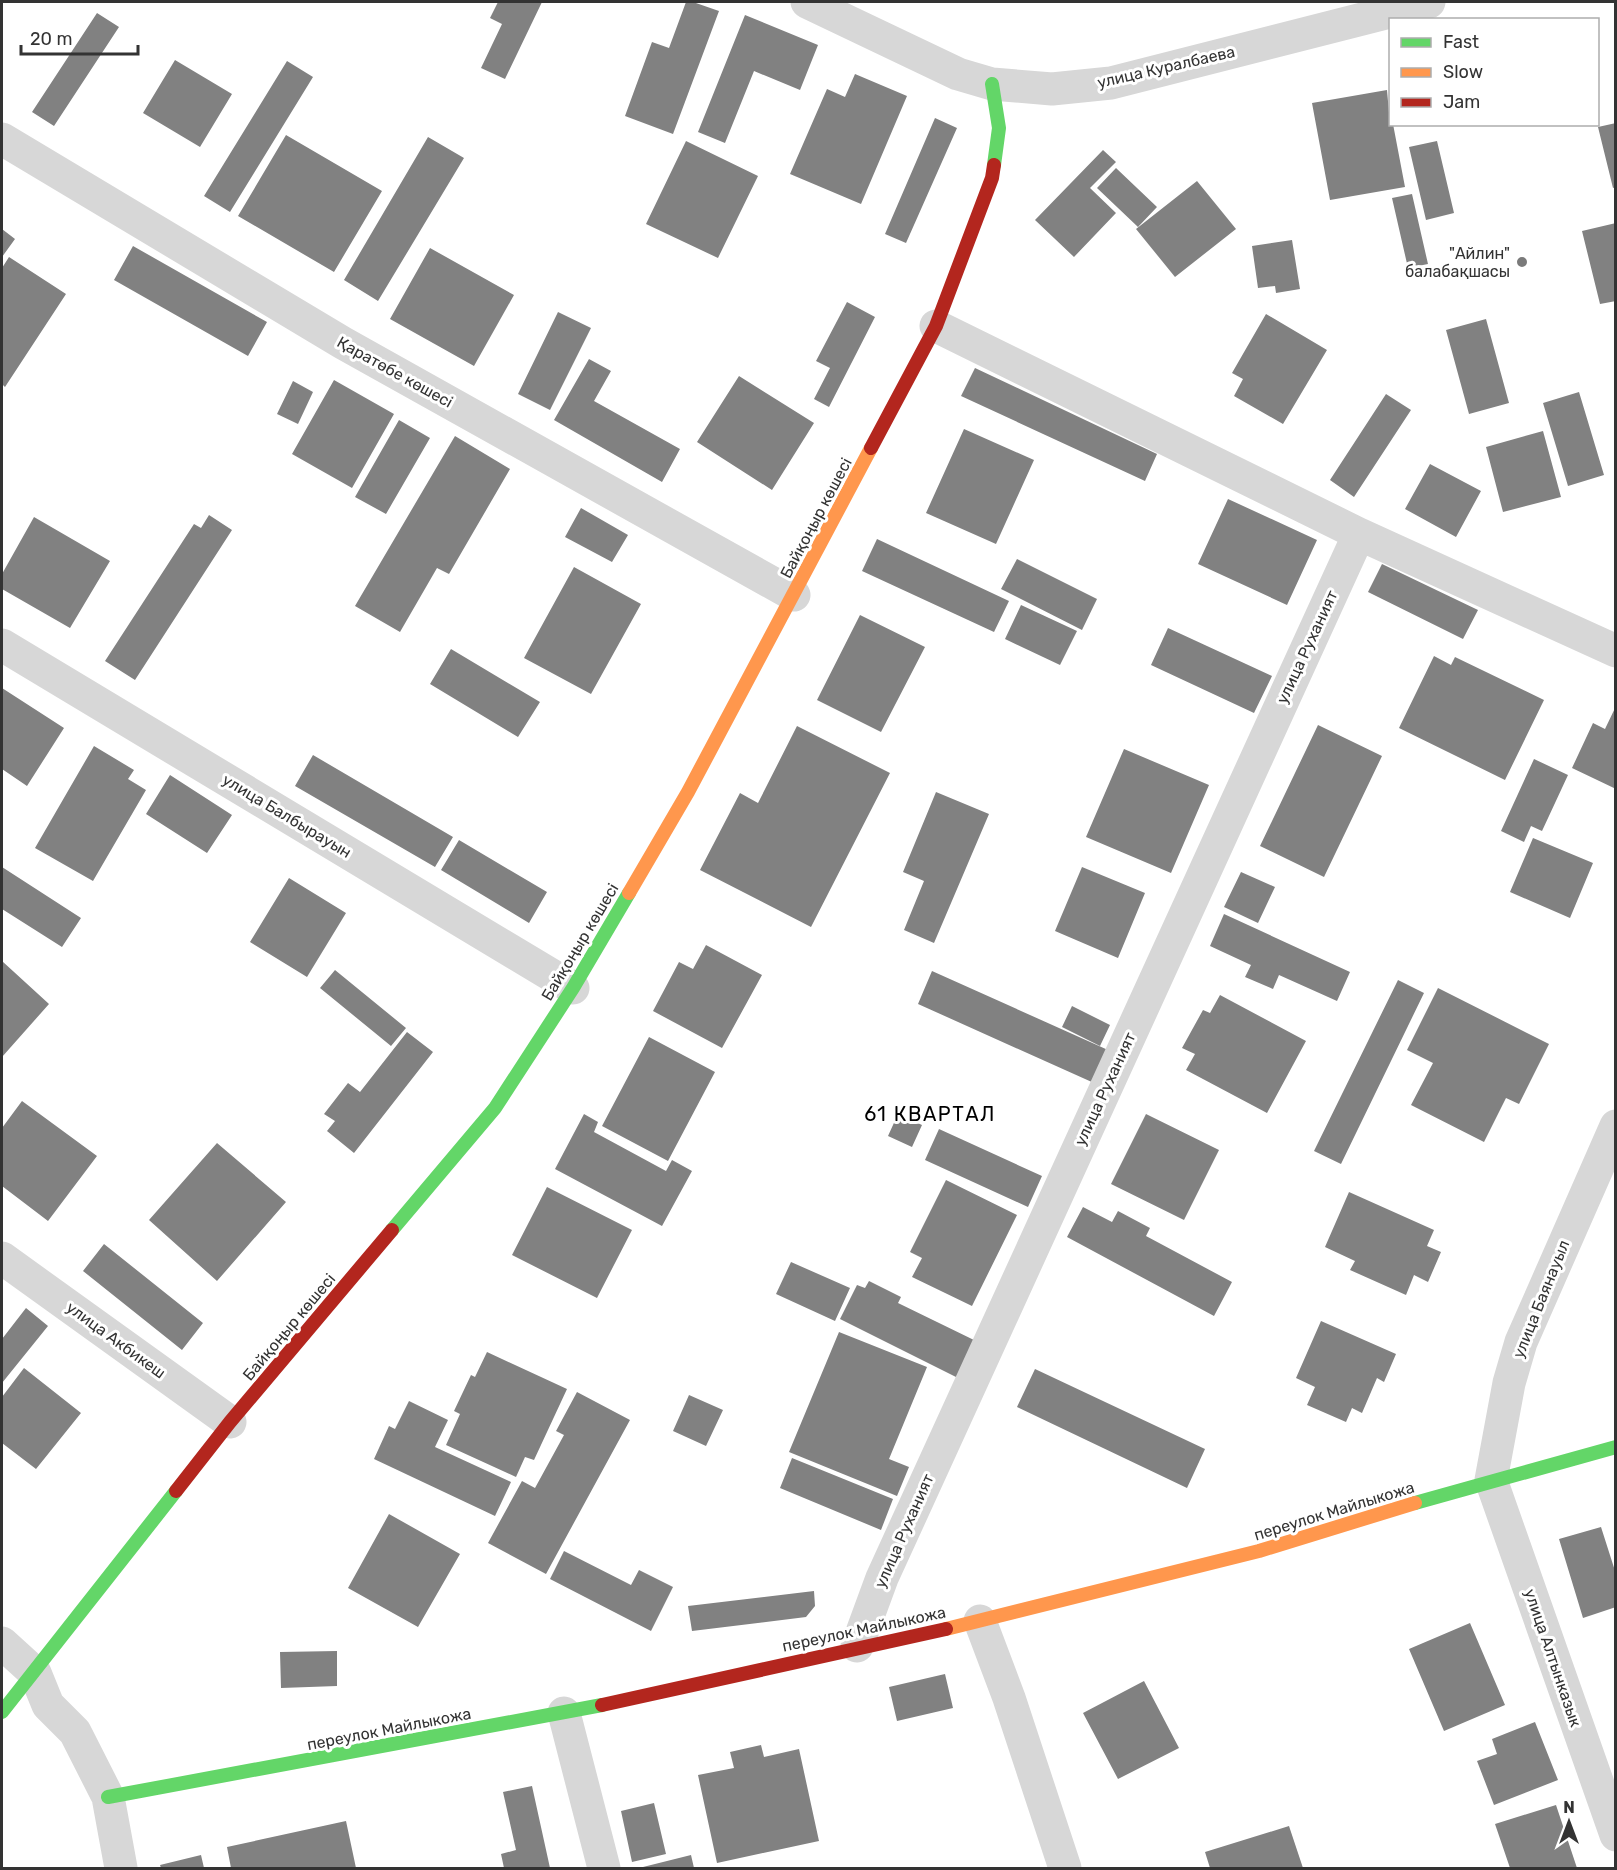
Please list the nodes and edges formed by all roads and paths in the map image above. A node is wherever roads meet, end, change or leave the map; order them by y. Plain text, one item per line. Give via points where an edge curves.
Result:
1 (807, 2) edge
2 (1430, 2) edge
3 (992, 84) junction
4 (2, 139) edge
5 (936, 326) junction
6 (1359, 534) junction
7 (794, 595) junction
8 (2, 645) edge
9 (1616, 651) edge
10 (573, 988) junction
11 (1616, 1126) edge
12 (2, 1258) edge
13 (230, 1422) junction
14 (1616, 1447) edge
15 (1491, 1480) junction
16 (980, 1621) junction
17 (2, 1643) edge
18 (857, 1646) junction
19 (35, 1673) junction
20 (2, 1712) edge
21 (564, 1713) junction
22 (108, 1797) junction
23 (1616, 1835) edge
24 (121, 1869) edge
25 (604, 1869) edge
26 (1065, 1869) edge

1 - 3 street, улица Куралбаева via 958,74
2 - 3 street, улица Куралбаева via 1111,83 1052,89
3 - 5 street, Байқоңыр көшесі via 999,128 992,178
4 - 7 street, Қаратөбе көшесі via 343,343
5 - 6 street
5 - 7 street, Байқоңыр көшесі
6 - 9 street
6 - 18 street, улица Руханият via 887,1567
7 - 10 street, Байқоңыр көшесі via 688,792
8 - 10 street, улица Балбырауын
10 - 13 street, Байқоңыр көшесі via 495,1108
11 - 15 street, улица Баянауыл via 1521,1342 1509,1383
12 - 13 street, улица Акбикеш
13 - 19 street, Байқоңыр көшесі
14 - 15 street, переулок Майлыкожа
15 - 16 street, переулок Майлыкожа via 1259,1551
15 - 23 street, улица Алтынказык
16 - 18 street, переулок Майлыкожа
16 - 26 street
17 - 19 street
18 - 21 street, переулок Майлыкожа
19 - 20 street, Байқоңыр көшесі
19 - 22 street via 48,1705 75,1732
21 - 22 street, переулок Майлыкожа
21 - 25 street
22 - 24 street

